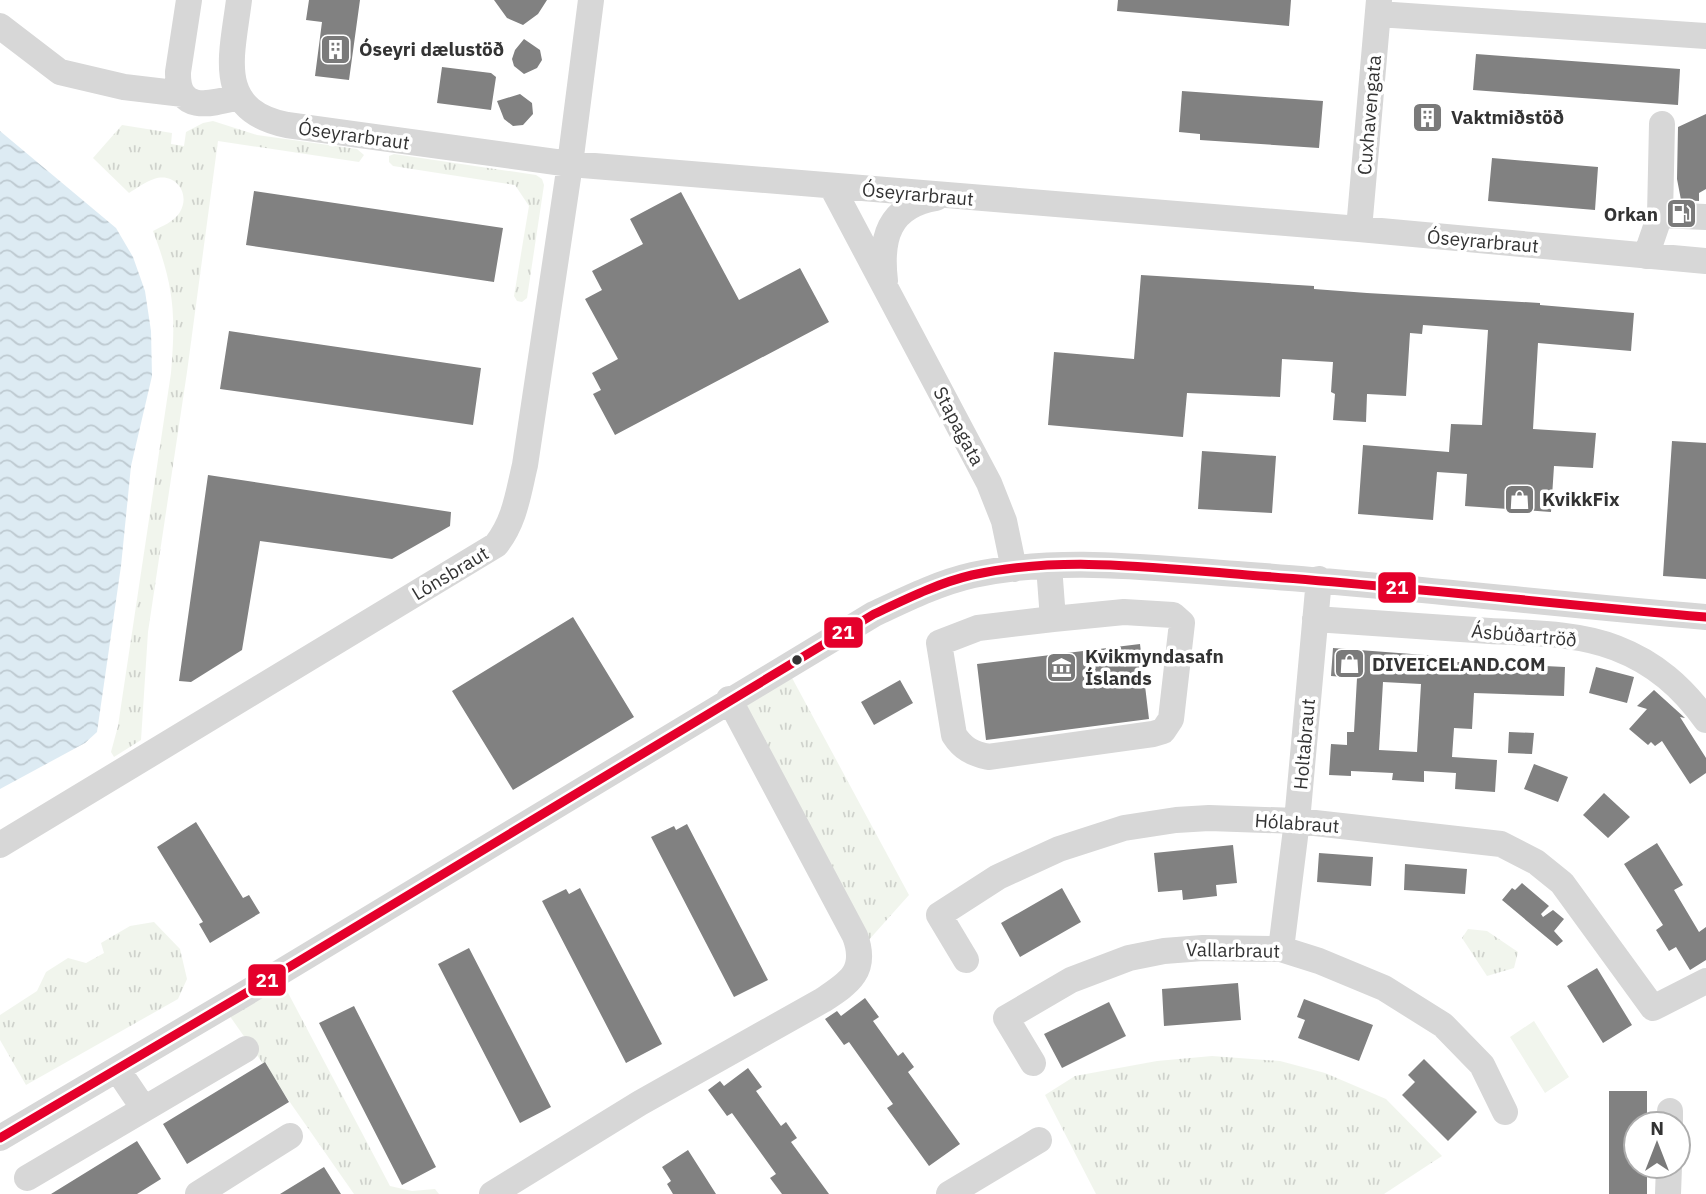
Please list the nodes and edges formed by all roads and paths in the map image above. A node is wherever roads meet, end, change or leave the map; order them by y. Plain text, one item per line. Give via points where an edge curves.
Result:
1 (189, 0) edge
2 (239, 0) edge
3 (591, 0) edge
4 (1378, 7) edge
5 (0, 26) edge
6 (1706, 36) edge
7 (183, 94) junction
8 (239, 97) junction
9 (1662, 124) dead end
10 (570, 164) junction
11 (832, 187) junction
12 (945, 196) junction
13 (1706, 217) edge
14 (1657, 221) junction
15 (1360, 229) junction
16 (1706, 231) edge
17 (1646, 256) junction
18 (1706, 261) edge
19 (886, 290) junction
20 (1049, 566) junction
21 (1014, 569) junction
22 (1319, 579) junction
23 (1706, 617) edge
24 (1053, 619) junction
25 (1315, 619) junction
26 (729, 699) junction
27 (1706, 720) edge
28 (1297, 821) junction
29 (0, 845) edge
30 (1281, 949) junction
31 (966, 960) dead end
32 (1706, 981) edge
33 (246, 1049) dead end
34 (1033, 1063) dead end
35 (117, 1069) junction
36 (145, 1109) junction
37 (1505, 1112) dead end
38 (290, 1136) dead end
39 (0, 1138) edge
40 (1039, 1140) dead end
41 (27, 1178) dead end
42 (198, 1194) edge
43 (492, 1194) edge
44 (949, 1194) edge

1 - 7 street via 178,72
2 - 8 street via 231,66
3 - 10 street, Lónsbraut
4 - 6 street
4 - 15 street, Cuxhavengata
5 - 7 street via 60,72
7 - 8 street via 194,104 209,105
8 - 10 street, Óseyrarbraut via 251,112 287,125
9 - 14 street
10 - 11 street, Óseyrarbraut
10 - 29 street, Lónsbraut via 515,511 496,545
11 - 12 street, Óseyrarbraut
11 - 19 street, Stapagata
12 - 15 street, Óseyrarbraut
12 - 19 street, Stapagata via 918,202 894,222 883,249
13 - 14 street
14 - 16 street
14 - 17 street
15 - 17 street, Óseyrarbraut
17 - 18 street, Óseyrarbraut
19 - 21 street, Stapagata via 989,483 1004,521
20 - 21 street
20 - 22 street via 1113,564
20 - 24 street
21 - 26 street via 950,582 874,614
22 - 23 street
22 - 25 street, Holtabraut
24 - 24 street via 978,628 939,643 954,736 960,745 988,757 1163,731 1171,719 1182,623 1173,615 1124,612
25 - 27 street, Ásbúðartröð via 1528,633 1606,644 1663,673
25 - 28 street, Holtabraut
26 - 35 street
26 - 43 street via 855,936 860,950 857,969 848,984 823,1000 631,1108
28 - 30 street, Holtabraut
28 - 31 street, Hólabraut via 1209,818 1158,822 1108,832 1043,856 991,880 939,915
28 - 32 street, Hólabraut via 1501,844 1550,871 1574,896 1653,1008
30 - 34 street, Vallarbraut via 1176,950 1129,958 1083,974 1006,1018
30 - 37 street, Vallarbraut via 1359,976 1432,1017 1482,1065
33 - 36 street
35 - 36 street
35 - 39 street
36 - 41 street
38 - 42 street
40 - 44 street

